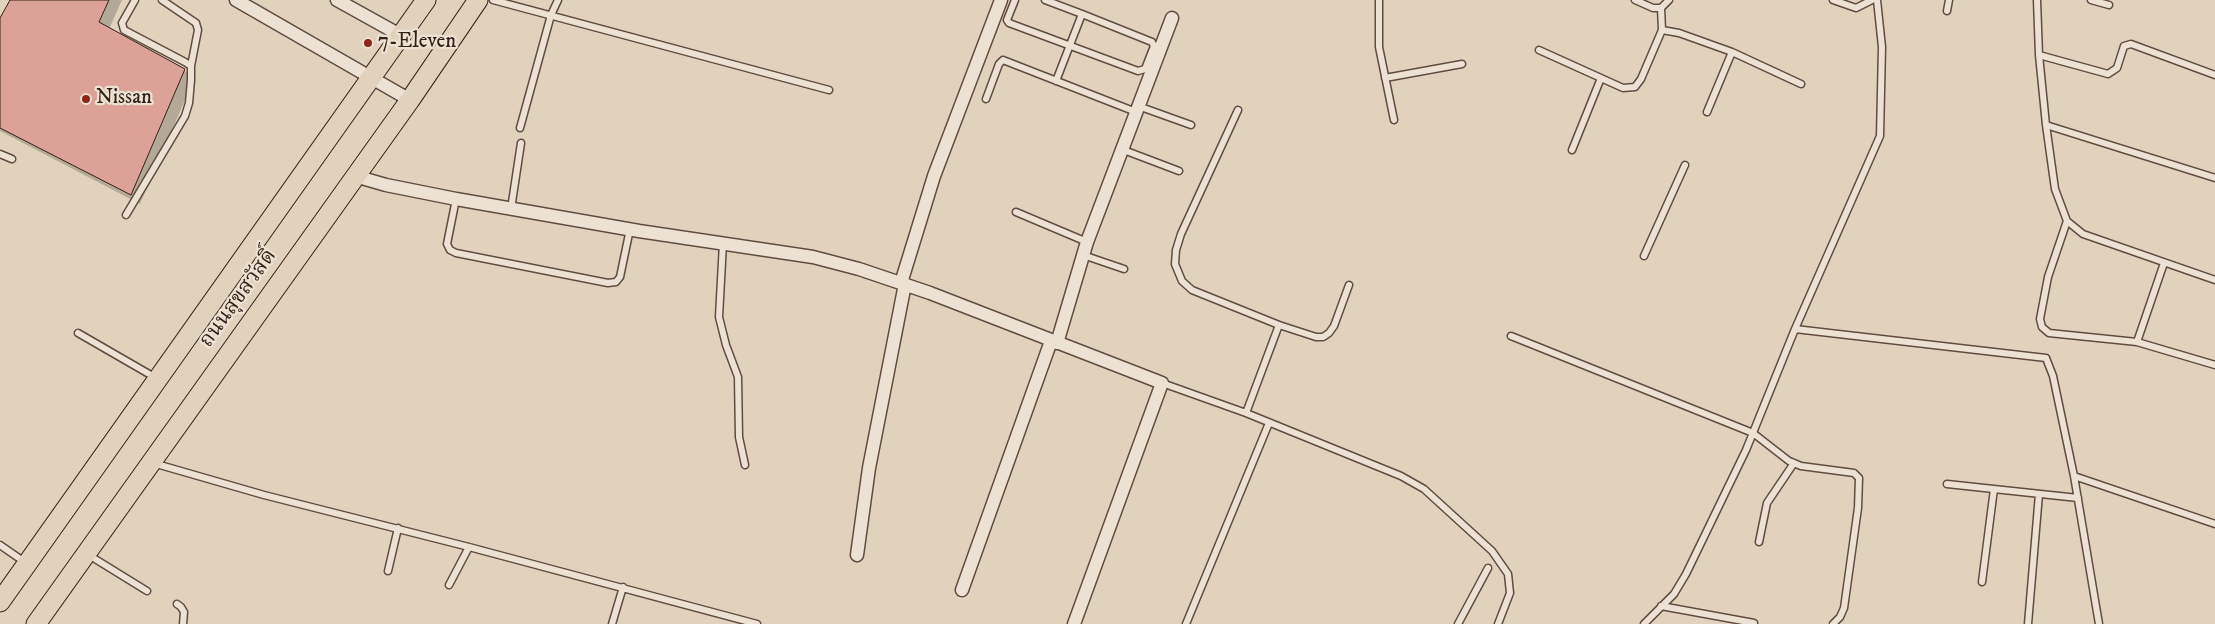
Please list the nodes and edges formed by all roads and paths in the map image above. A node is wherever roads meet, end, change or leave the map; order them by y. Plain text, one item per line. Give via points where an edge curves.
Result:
1 (135, 0) edge
2 (162, 0) edge
3 (236, 0) edge
4 (337, 0) edge
5 (426, 0) edge
6 (478, 0) edge
7 (494, 0) edge
8 (558, 0) edge
9 (1001, 0) edge
10 (1015, 0) edge
11 (1045, 0) edge
12 (1379, 0) edge
13 (1635, 0) edge
14 (1669, 0) edge
15 (1833, 0) edge
16 (1872, 0) edge
17 (1877, 0) edge
18 (1949, 0) edge
19 (2037, 0) edge
20 (2092, 0) edge
21 (2109, 5) dead end
22 (1662, 8) junction
23 (1947, 10) dead end
24 (1082, 14) junction
25 (551, 15) junction
26 (1172, 18) dead end
27 (1662, 30) junction
28 (400, 36) junction
29 (1069, 46) junction
30 (1539, 50) dead end
31 (1732, 52) junction
32 (2039, 55) junction
33 (1462, 64) dead end
34 (191, 66) junction
35 (2215, 75) edge
36 (371, 76) junction
37 (1385, 78) junction
38 (1601, 78) junction
39 (1056, 81) junction
40 (1801, 84) dead end
41 (829, 90) dead end
42 (986, 99) dead end
43 (410, 100) junction
44 (1137, 109) junction
45 (1238, 110) dead end
46 (1707, 112) dead end
47 (1394, 120) dead end
48 (1191, 125) dead end
49 (2046, 125) junction
50 (520, 128) dead end
51 (521, 143) dead end
52 (1122, 149) junction
53 (1572, 150) dead end
54 (0, 154) edge
55 (12, 159) dead end
56 (1685, 165) dead end
57 (1179, 172) dead end
58 (355, 176) junction
59 (2215, 178) edge
60 (456, 199) junction
61 (511, 209) junction
62 (1016, 212) dead end
63 (126, 215) dead end
64 (2067, 221) junction
65 (630, 229) junction
66 (723, 243) junction
67 (1085, 249) junction
68 (1644, 256) dead end
69 (2164, 263) junction
70 (1124, 269) dead end
71 (2215, 280) edge
72 (903, 284) junction
73 (1349, 285) dead end
74 (1279, 325) junction
75 (1795, 329) junction
76 (78, 333) dead end
77 (1511, 336) dead end
78 (1054, 342) junction
79 (2137, 342) junction
80 (2215, 365) edge
81 (158, 379) junction
82 (1162, 383) junction
83 (1246, 413) junction
84 (1268, 422) junction
85 (1753, 433) junction
86 (149, 462) junction
87 (1794, 463) junction
88 (745, 465) dead end
89 (2074, 476) junction
90 (1947, 484) dead end
91 (1994, 489) junction
92 (2039, 494) junction
93 (2078, 498) junction
94 (2215, 524) edge
95 (398, 528) junction
96 (1760, 542) dead end
97 (0, 545) edge
98 (469, 546) junction
99 (86, 553) junction
100 (857, 555) dead end
101 (27, 564) junction
102 (1488, 568) dead end
103 (388, 571) dead end
104 (1982, 582) dead end
105 (449, 585) dead end
106 (623, 587) junction
107 (962, 590) dead end
108 (147, 591) dead end
109 (0, 602) edge
110 (176, 604) dead end
111 (1661, 606) junction
112 (1754, 623) edge
113 (36, 624) edge
114 (183, 624) edge
115 (612, 624) edge
116 (757, 624) edge
117 (1074, 624) edge
118 (1186, 624) edge
119 (1458, 624) edge
120 (1498, 624) edge
121 (1644, 624) edge
122 (1834, 624) edge
123 (2028, 624) edge
124 (2099, 624) edge

1 - 34 lane via 122,23 124,30
2 - 34 lane via 196,23 198,30
3 - 36 street
4 - 28 street
5 - 28 main road, ถนนสุขสวัสดิ์
6 - 43 main road, ถนนสุขสวัสดิ์
7 - 25 lane
8 - 25 lane
9 - 72 street via 934,176
10 - 29 lane via 1007,20 1009,23
11 - 24 lane
12 - 37 lane via 1379,47
13 - 22 lane via 1653,8
14 - 22 lane
15 - 16 lane via 1856,8
17 - 75 lane via 1882,47 1880,136
18 - 23 lane
19 - 32 lane
20 - 21 lane
22 - 27 lane
24 - 29 lane
24 - 29 lane via 1152,42 1154,46 1145,69 1138,71
25 - 41 lane
25 - 50 lane
26 - 44 street
27 - 31 lane
27 - 38 lane via 1635,87 1623,88
28 - 36 main road, ถนนสุขสวัสดิ์
29 - 39 lane
30 - 38 lane
31 - 40 lane
31 - 46 lane
32 - 35 lane via 2108,74 2117,68 2124,46 2131,44
32 - 49 lane
33 - 37 lane
34 - 63 lane via 185,116
36 - 43 street
36 - 81 main road, ถนนสุขสวัสดิ์
37 - 47 lane
38 - 53 lane
39 - 42 lane via 1003,60
39 - 44 lane
43 - 58 main road, ถนนสุขสวัสดิ์
44 - 48 lane
44 - 52 street
45 - 74 lane via 1181,234 1175,264 1182,281 1192,290
49 - 59 lane
49 - 64 lane via 2055,189
51 - 61 lane
52 - 57 lane
52 - 67 street
54 - 55 lane
56 - 68 lane
58 - 60 street via 386,186
58 - 86 main road, ถนนสุขสวัสดิ์
60 - 61 street
60 - 65 lane via 447,244 450,250 608,283 616,282 620,277
61 - 65 street
62 - 67 lane
64 - 69 lane via 2083,234
64 - 79 lane via 2048,277 2040,319 2042,327 2049,333
65 - 66 street
66 - 72 street via 813,257
66 - 88 lane via 719,318 738,377 739,437
67 - 70 lane
67 - 78 street
69 - 71 lane
69 - 79 lane
72 - 78 street
72 - 100 street via 868,468
73 - 74 lane via 1334,326 1323,337
74 - 83 lane
75 - 85 lane
75 - 89 lane via 2046,358
76 - 81 lane
77 - 85 lane
78 - 82 street
78 - 107 street
79 - 80 lane
81 - 101 main road, ถนนสุขสวัสดิ์
82 - 83 lane
82 - 117 street
83 - 84 lane
84 - 118 lane
84 - 120 lane via 1401,476 1441,503 1492,551 1508,574 1510,593
85 - 87 lane
85 - 111 lane via 1686,574 1674,594
86 - 95 lane
86 - 99 main road, ถนนสุขสวัสดิ์
87 - 96 lane via 1767,503
87 - 122 lane via 1854,473 1859,478 1844,608
89 - 93 lane
89 - 94 lane
90 - 91 lane
91 - 92 lane
91 - 104 lane
92 - 93 lane
92 - 123 lane
93 - 124 lane
95 - 98 lane
95 - 103 lane
97 - 101 lane
98 - 105 lane
98 - 106 lane
99 - 108 lane
99 - 113 main road, ถนนสุขสวัสดิ์
101 - 109 main road, ถนนสุขสวัสดิ์
102 - 119 lane
106 - 115 lane
106 - 116 lane
110 - 114 lane via 184,612
111 - 112 lane
111 - 121 lane

